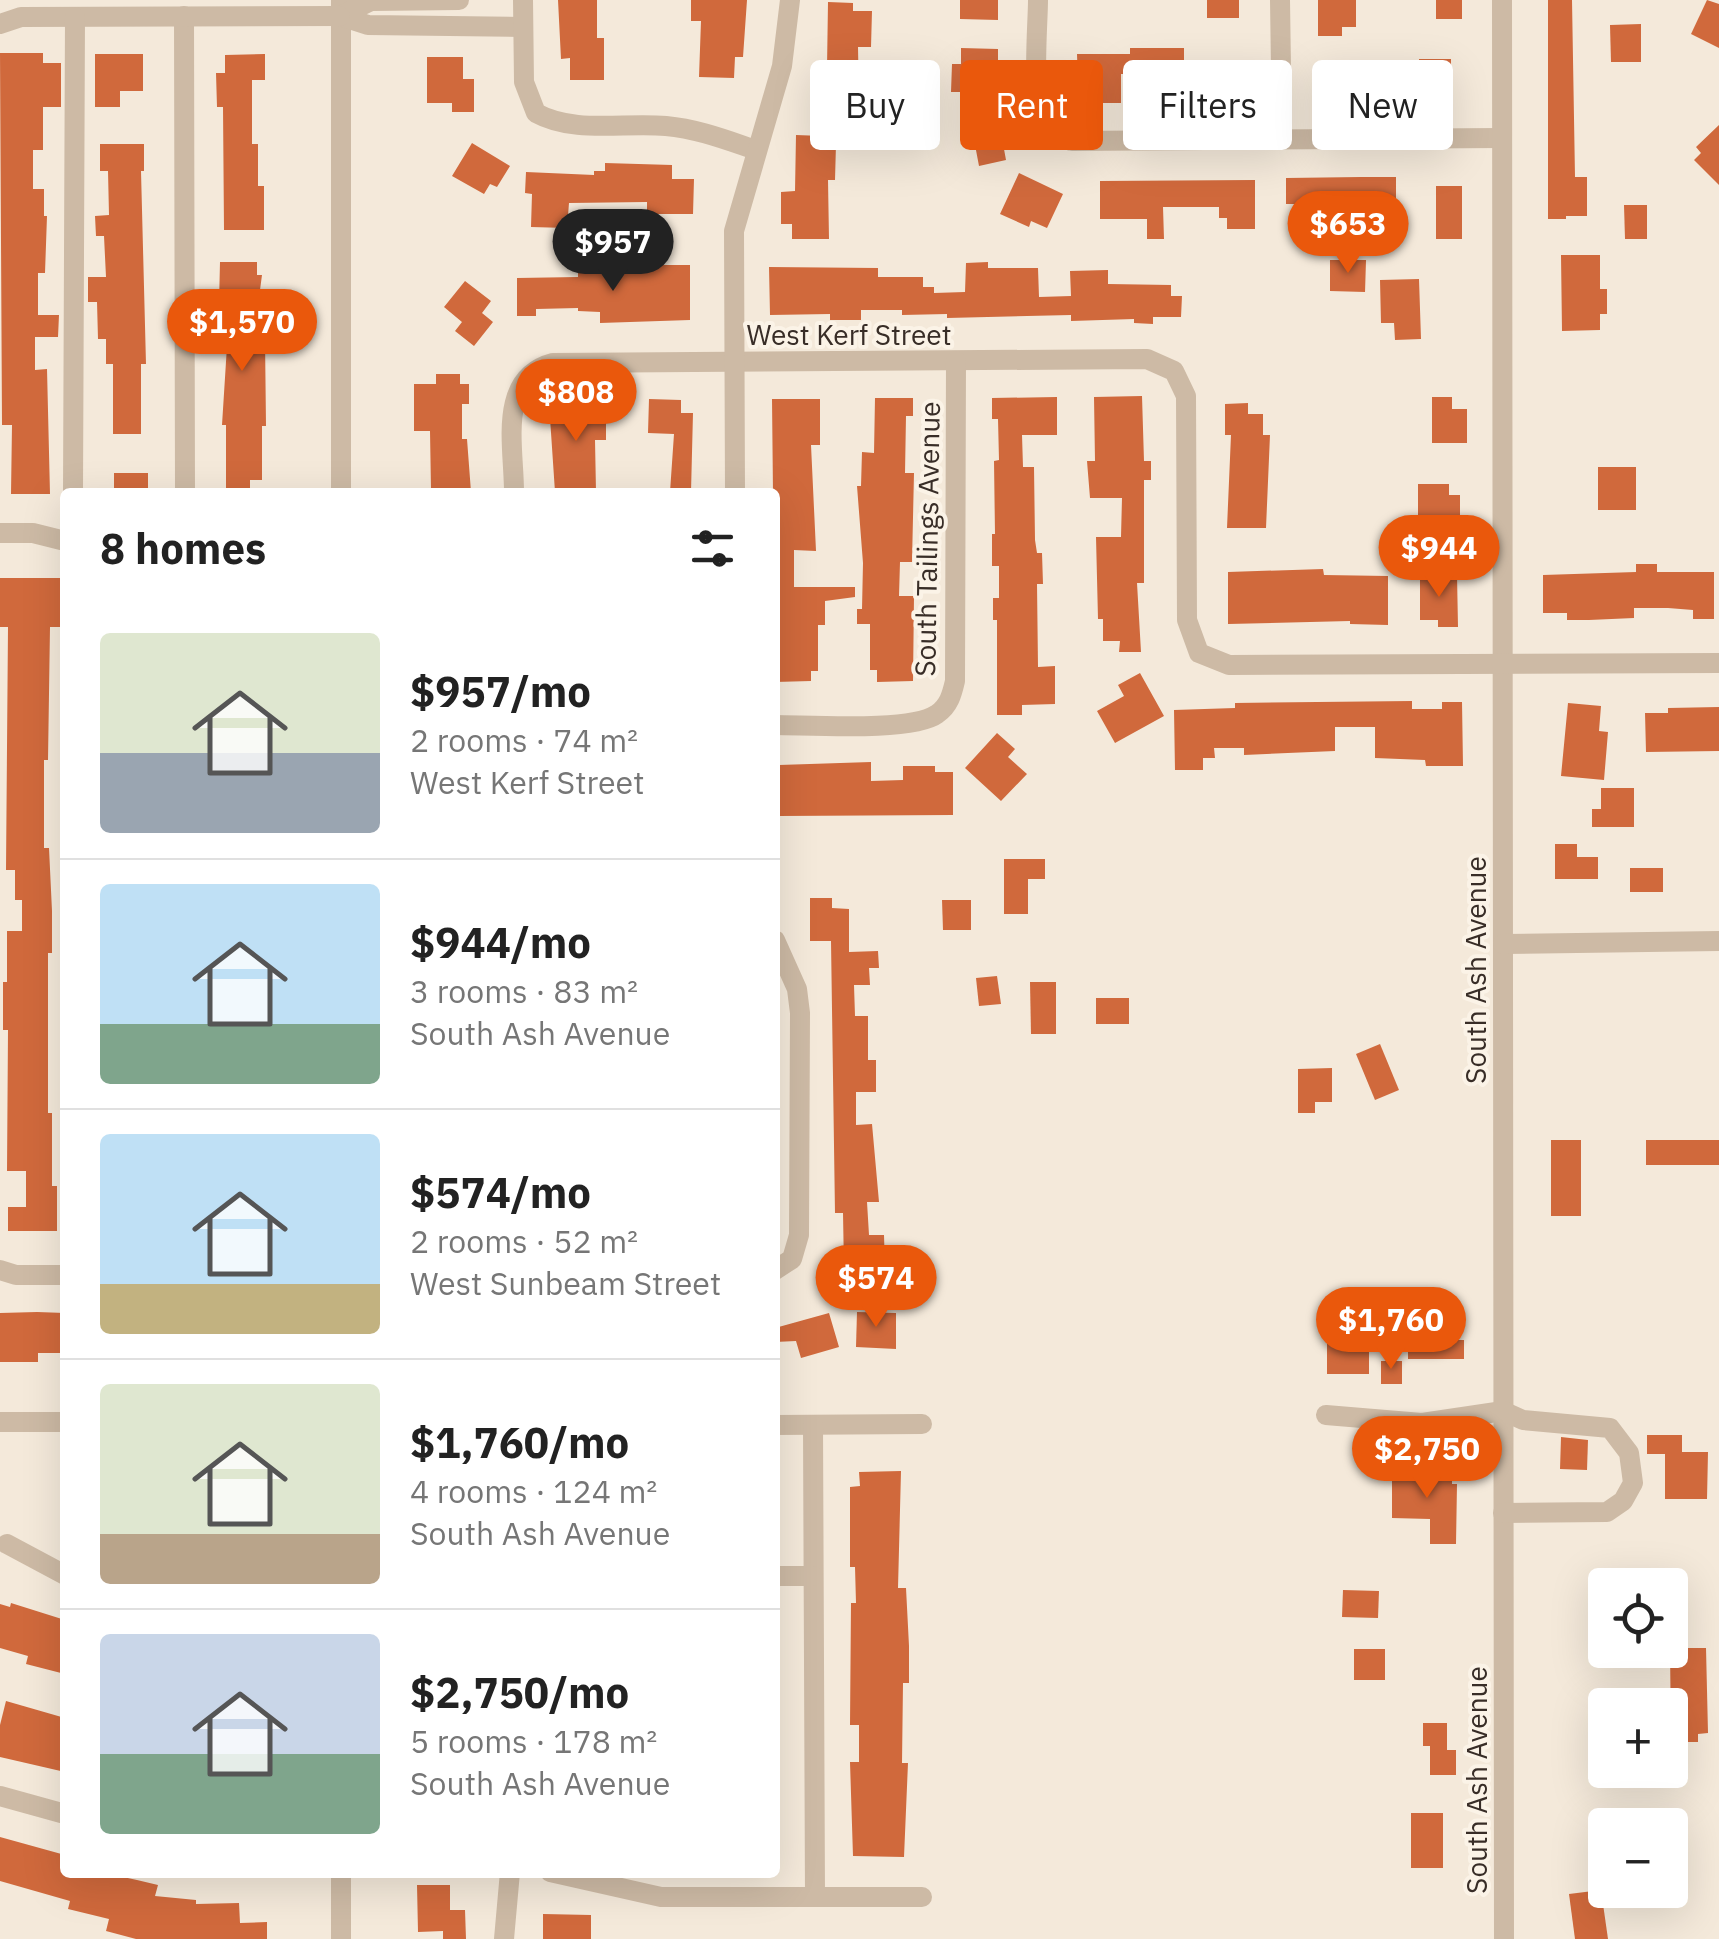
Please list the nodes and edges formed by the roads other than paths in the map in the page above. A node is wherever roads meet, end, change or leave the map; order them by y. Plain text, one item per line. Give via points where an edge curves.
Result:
1 (459, 0) edge
2 (523, 0) edge
3 (790, 0) edge
4 (1038, 0) edge
5 (1280, 0) edge
6 (1502, 0) edge
7 (340, 8) edge
8 (184, 16) junction
9 (75, 17) junction
10 (0, 24) edge
11 (523, 27) junction
12 (1281, 60) edge
13 (1502, 138) junction
14 (1292, 140) edge
15 (1123, 141) edge
16 (756, 150) junction
17 (956, 361) junction
18 (735, 362) junction
19 (73, 488) edge
20 (185, 488) edge
21 (342, 488) edge
22 (514, 488) edge
23 (735, 488) edge
24 (0, 532) edge
25 (60, 539) edge
26 (1719, 663) edge
27 (1502, 664) junction
28 (780, 725) edge
29 (1719, 941) edge
30 (1503, 944) junction
31 (780, 951) edge
32 (783, 1264) edge
33 (0, 1270) edge
34 (60, 1275) edge
35 (1503, 1411) junction
36 (1326, 1415) dead end
37 (0, 1422) edge
38 (60, 1422) edge
39 (922, 1424) dead end
40 (780, 1425) edge
41 (813, 1425) junction
42 (1503, 1513) junction
43 (7, 1544) dead end
44 (60, 1572) edge
45 (780, 1576) edge
46 (814, 1576) junction
47 (0, 1796) edge
48 (60, 1813) edge
49 (340, 1878) edge
50 (509, 1878) edge
51 (577, 1878) edge
52 (814, 1897) junction
53 (922, 1897) dead end
54 (341, 1939) edge
55 (504, 1939) edge
56 (1504, 1939) edge

1 - 7 street
2 - 11 street
3 - 16 street via 782,66
4 - 15 street via 1038,104 1049,131 1072,141
5 - 12 street
6 - 13 street, South Ash Avenue
7 - 8 street
7 - 11 street via 368,25
7 - 21 street
8 - 9 street
8 - 20 street
9 - 10 street via 21,17
9 - 19 street
11 - 16 street via 524,82 536,113 565,124 698,130
13 - 14 street
13 - 27 street, South Ash Avenue
16 - 18 street via 734,231
17 - 18 street, West Kerf Street
17 - 27 street, West Kerf Street via 1147,360 1174,371 1186,396 1187,620 1199,653 1230,665
17 - 28 street, South Tailings Avenue via 951,698 940,713 914,724
18 - 22 street, West Kerf Street via 553,363 525,375 513,408
18 - 23 street
24 - 25 street
26 - 27 street
27 - 30 street, South Ash Avenue
29 - 30 street
30 - 35 street, South Ash Avenue
31 - 32 street via 800,1012 799,1235
33 - 34 street
35 - 36 street via 1422,1422
35 - 42 street, South Ash Avenue
35 - 42 street via 1523,1420 1610,1428 1628,1452 1632,1484 1606,1512
37 - 38 street
39 - 41 street
40 - 41 street
41 - 46 street
42 - 56 street, South Ash Avenue
43 - 44 street
45 - 46 street
46 - 52 street
47 - 48 street
49 - 54 street
50 - 55 street
51 - 52 street via 662,1897
52 - 53 street

